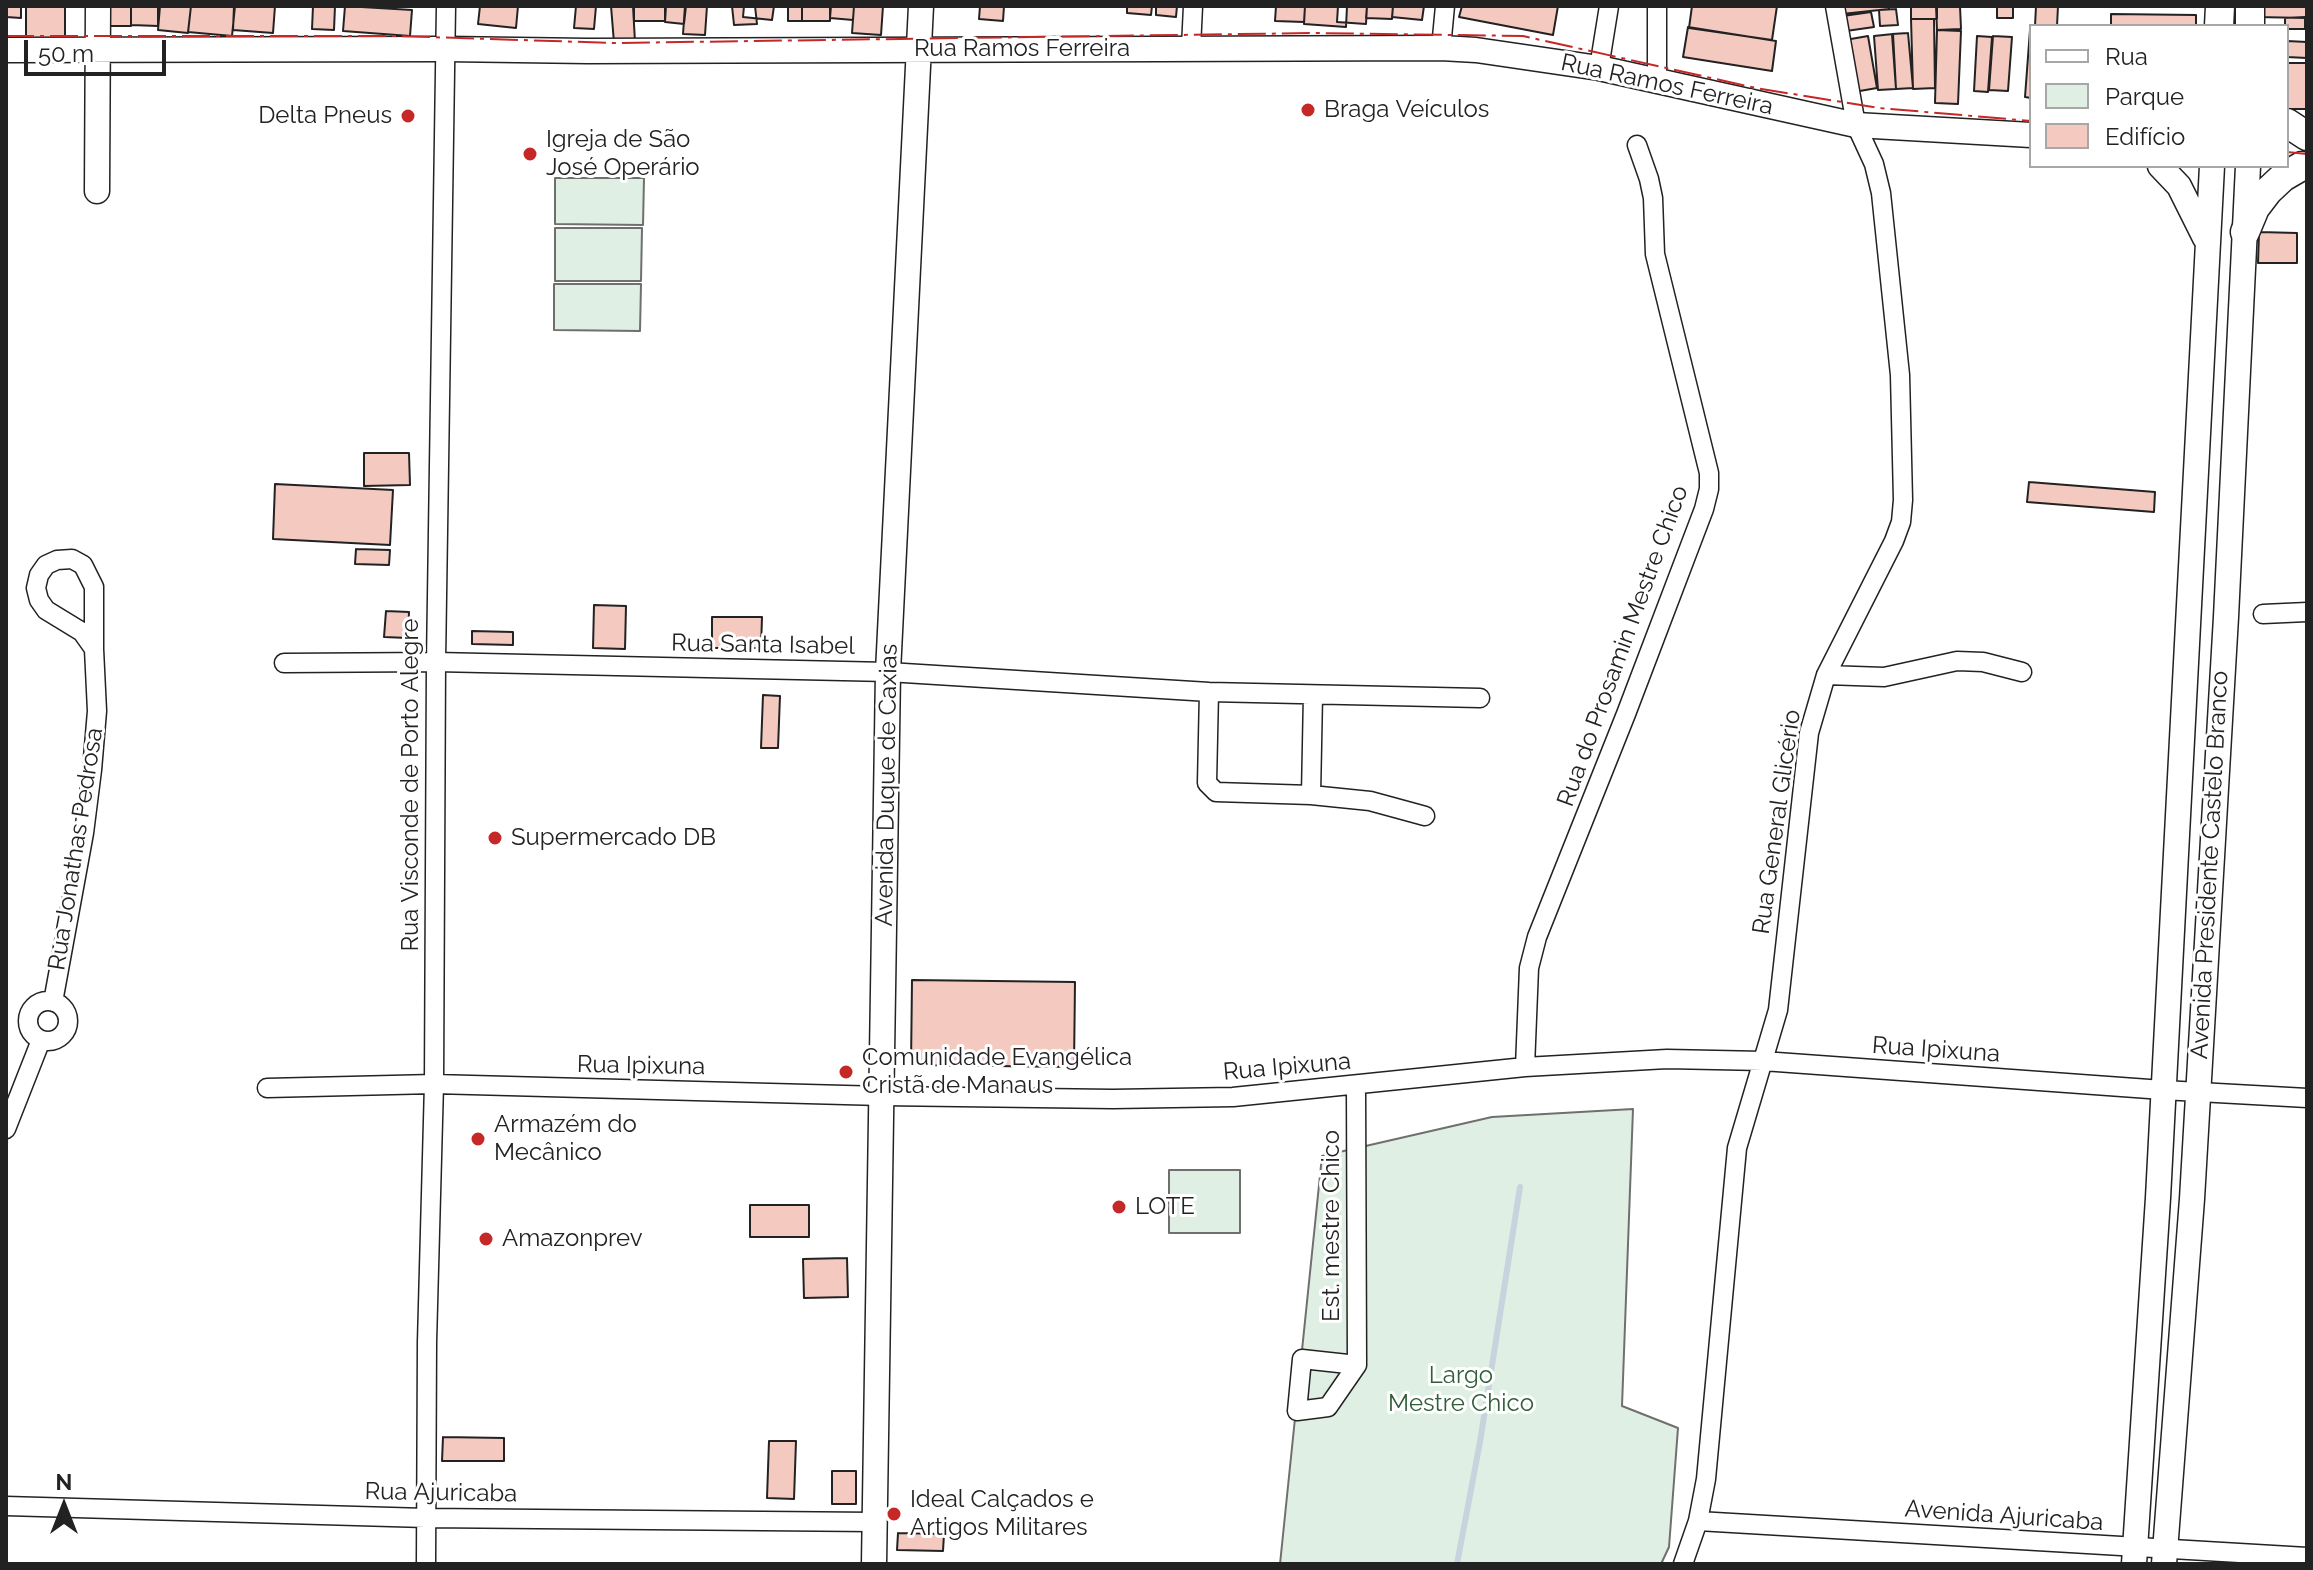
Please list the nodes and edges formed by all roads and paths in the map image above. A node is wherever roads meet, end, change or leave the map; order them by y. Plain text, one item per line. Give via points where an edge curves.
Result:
1 (98, 6) edge
2 (446, 6) edge
3 (921, 6) edge
4 (1193, 6) edge
5 (1445, 6) edge
6 (1609, 6) edge
7 (1657, 6) edge
8 (1835, 6) edge
9 (1191, 48) junction
10 (1441, 48) junction
11 (97, 49) junction
12 (446, 49) junction
13 (6, 50) edge
14 (918, 50) junction
15 (1599, 68) junction
16 (1657, 81) junction
17 (2289, 124) edge
18 (1856, 125) junction
19 (2029, 135) edge
20 (2307, 136) edge
21 (1637, 145) dead end
22 (2301, 160) edge
23 (2162, 168) edge
24 (2212, 168) edge
25 (2248, 168) edge
26 (97, 191) dead end
27 (2245, 232) junction
28 (2209, 248) junction
29 (2307, 612) edge
30 (2263, 614) dead end
31 (2188, 629) junction
32 (2225, 632) junction
33 (94, 649) junction
34 (436, 662) junction
35 (284, 663) dead end
36 (888, 672) junction
37 (2022, 672) dead end
38 (1826, 675) junction
39 (1209, 692) junction
40 (1313, 695) junction
41 (1480, 698) dead end
42 (1311, 795) junction
43 (1425, 816) dead end
44 (53, 1002) junction
45 (41, 1040) junction
46 (1763, 1061) junction
47 (1525, 1067) junction
48 (434, 1084) junction
49 (1356, 1086) junction
50 (267, 1088) dead end
51 (2163, 1090) junction
52 (2197, 1092) junction
53 (882, 1096) junction
54 (2307, 1098) edge
55 (6, 1129) edge
56 (1357, 1365) dead end
57 (6, 1506) edge
58 (426, 1518) junction
59 (1698, 1521) junction
60 (874, 1522) junction
61 (2134, 1556) edge
62 (2165, 1557) edge
63 (2307, 1557) edge
64 (426, 1564) edge
65 (874, 1564) edge
66 (1683, 1564) edge

1 - 11 main road
2 - 12 street, Rua Visconde de Porto Alegre
3 - 14 main road, Avenida Duque de Caxias
4 - 9 street
5 - 10 street
6 - 15 street
7 - 16 street
8 - 18 street, Rua General Glicério
9 - 10 main road, Rua Ramos Ferreira
9 - 14 main road, Rua Ramos Ferreira
10 - 15 main road, Rua Ramos Ferreira
11 - 12 main road, Rua Ramos Ferreira
11 - 13 main road, Rua Ramos Ferreira
11 - 26 main road
12 - 14 main road, Rua Ramos Ferreira
12 - 34 street, Rua Visconde de Porto Alegre
14 - 36 main road, Avenida Duque de Caxias
15 - 16 main road, Rua Ramos Ferreira
16 - 18 main road, Rua Ramos Ferreira
17 - 20 main road
18 - 19 main road, Rua Ramos Ferreira
18 - 38 street, Rua General Glicério via 1881,193 1900,375 1903,500 1894,541
21 - 47 street, Rua do Prosamin Mestre Chico via 1653,198 1655,254 1709,489 1537,937 1529,968
22 - 27 main road via 2268,191
23 - 28 main road via 2186,197
24 - 28 main road, Avenida Presidente Castelo Branco
25 - 27 main road, Avenida Presidente Castelo Branco
27 - 32 main road, Avenida Presidente Castelo Branco
28 - 31 main road, Avenida Presidente Castelo Branco
29 - 30 street
31 - 32 main road
31 - 51 main road, Avenida Presidente Castelo Branco
32 - 52 main road, Avenida Presidente Castelo Branco
33 - 33 street, Rua Jonathas Pedrosa via 90,574 72,559 46,565 36,588 39,600 82,632
33 - 44 street, Rua Jonathas Pedrosa via 92,770
34 - 35 street, Rua Santa Isabel
34 - 36 street, Rua Santa Isabel
34 - 48 street, Rua Visconde de Porto Alegre
36 - 39 street, Rua Santa Isabel
36 - 53 main road, Avenida Duque de Caxias
37 - 38 street via 1957,661 1884,677
38 - 46 street, Rua General Glicério via 1809,733 1778,1010
39 - 40 street, Rua Santa Isabel
39 - 42 street via 1210,788 1237,794
40 - 41 street, Rua Santa Isabel
40 - 42 street
42 - 43 street via 1370,801
44 - 45 street via 40,1003 28,1018 30,1031
44 - 45 street via 66,1015 67,1027 59,1037
45 - 55 street
46 - 47 street, Rua Ipixuna via 1667,1059
46 - 51 street, Rua Ipixuna
46 - 59 street, Rua General Glicério via 1737,1148
47 - 49 street, Rua Ipixuna
48 - 50 street, Rua Ipixuna
48 - 53 street, Rua Ipixuna
48 - 58 street, Rua Visconde de Porto Alegre
49 - 53 street, Rua Ipixuna via 1233,1097
49 - 56 street, Est. mestre Chico
51 - 52 street, Rua Ipixuna
51 - 61 main road, Avenida Presidente Castelo Branco
52 - 54 street, Rua Ipixuna
52 - 62 main road, Avenida Presidente Castelo Branco
53 - 60 main road, Avenida Duque de Caxias
57 - 58 street, Rua Ajuricaba
58 - 60 street, Rua Ajuricaba
58 - 64 street, Rua Visconde de Porto Alegre
59 - 61 street, Avenida Ajuricaba
59 - 66 street, Rua General Glicério
60 - 65 main road, Avenida Duque de Caxias
61 - 62 street, Avenida Ajuricaba
62 - 63 street, Avenida Ajuricaba

